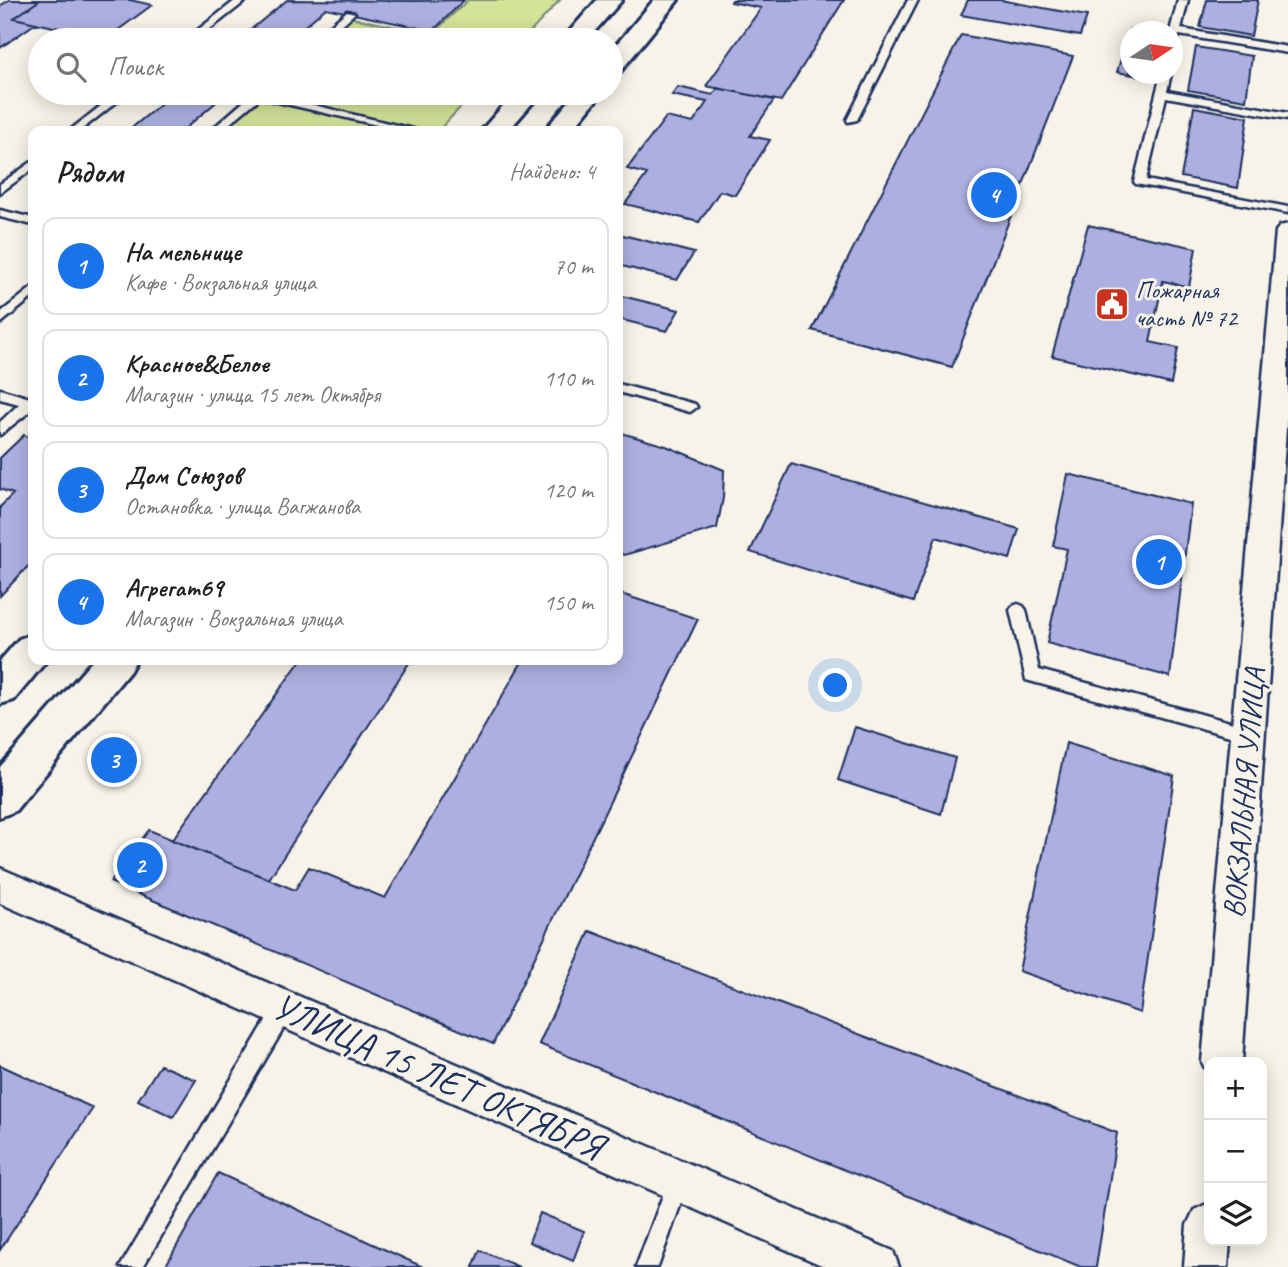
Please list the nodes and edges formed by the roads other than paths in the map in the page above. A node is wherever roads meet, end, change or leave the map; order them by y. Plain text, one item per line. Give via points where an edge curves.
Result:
1 (242, 0) edge
2 (610, 0) edge
3 (666, 0) edge
4 (913, 0) edge
5 (1183, 0) edge
6 (349, 13) dead end
7 (1178, 21) edge
8 (206, 28) edge
9 (332, 28) edge
10 (585, 28) edge
11 (1183, 32) edge
12 (1288, 50) edge
13 (623, 52) edge
14 (1163, 84) edge
15 (1161, 93) junction
16 (108, 105) edge
17 (243, 105) edge
18 (307, 105) edge
19 (517, 105) edge
20 (579, 105) edge
21 (1288, 116) edge
22 (852, 120) dead end
23 (81, 126) edge
24 (220, 126) edge
25 (395, 126) edge
26 (498, 126) edge
27 (561, 126) edge
28 (28, 168) edge
29 (0, 190) edge
30 (1288, 211) edge
31 (0, 213) edge
32 (28, 221) edge
33 (1288, 231) edge
34 (28, 295) edge
35 (0, 320) edge
36 (623, 389) edge
37 (0, 394) edge
38 (28, 402) edge
39 (28, 406) edge
40 (690, 407) dead end
41 (0, 430) edge
42 (1018, 610) dead end
43 (28, 656) edge
44 (112, 665) edge
45 (0, 688) edge
46 (1248, 734) junction
47 (0, 798) edge
48 (0, 885) edge
49 (284, 1009) junction
50 (1222, 1057) edge
51 (678, 1181) junction
52 (1208, 1246) edge
53 (131, 1267) edge
54 (647, 1267) edge
55 (877, 1267) edge
56 (1206, 1267) edge

1 - 8 lane
2 - 10 main road
3 - 13 main road
4 - 22 lane
5 - 7 lane
6 - 9 lane
11 - 12 lane
14 - 15 lane
15 - 21 lane
15 - 30 lane via 1140,182
16 - 23 lane
17 - 24 lane
18 - 25 lane
19 - 26 main road
20 - 27 main road
28 - 29 lane
31 - 32 lane
33 - 46 street, ВОКЗАЛЬНАЯ УЛИЦА
34 - 35 lane
36 - 40 lane
37 - 38 lane
39 - 41 lane
42 - 46 lane via 1032,675
43 - 45 main road
44 - 47 main road
46 - 50 street, ВОКЗАЛЬНАЯ УЛИЦА
48 - 49 street, УЛИЦА 15 ЛЕТ ОКТЯБРЯ
49 - 51 street, УЛИЦА 15 ЛЕТ ОКТЯБРЯ
49 - 53 lane
51 - 54 lane
51 - 55 street, УЛИЦА 15 ЛЕТ ОКТЯБРЯ
52 - 56 street

